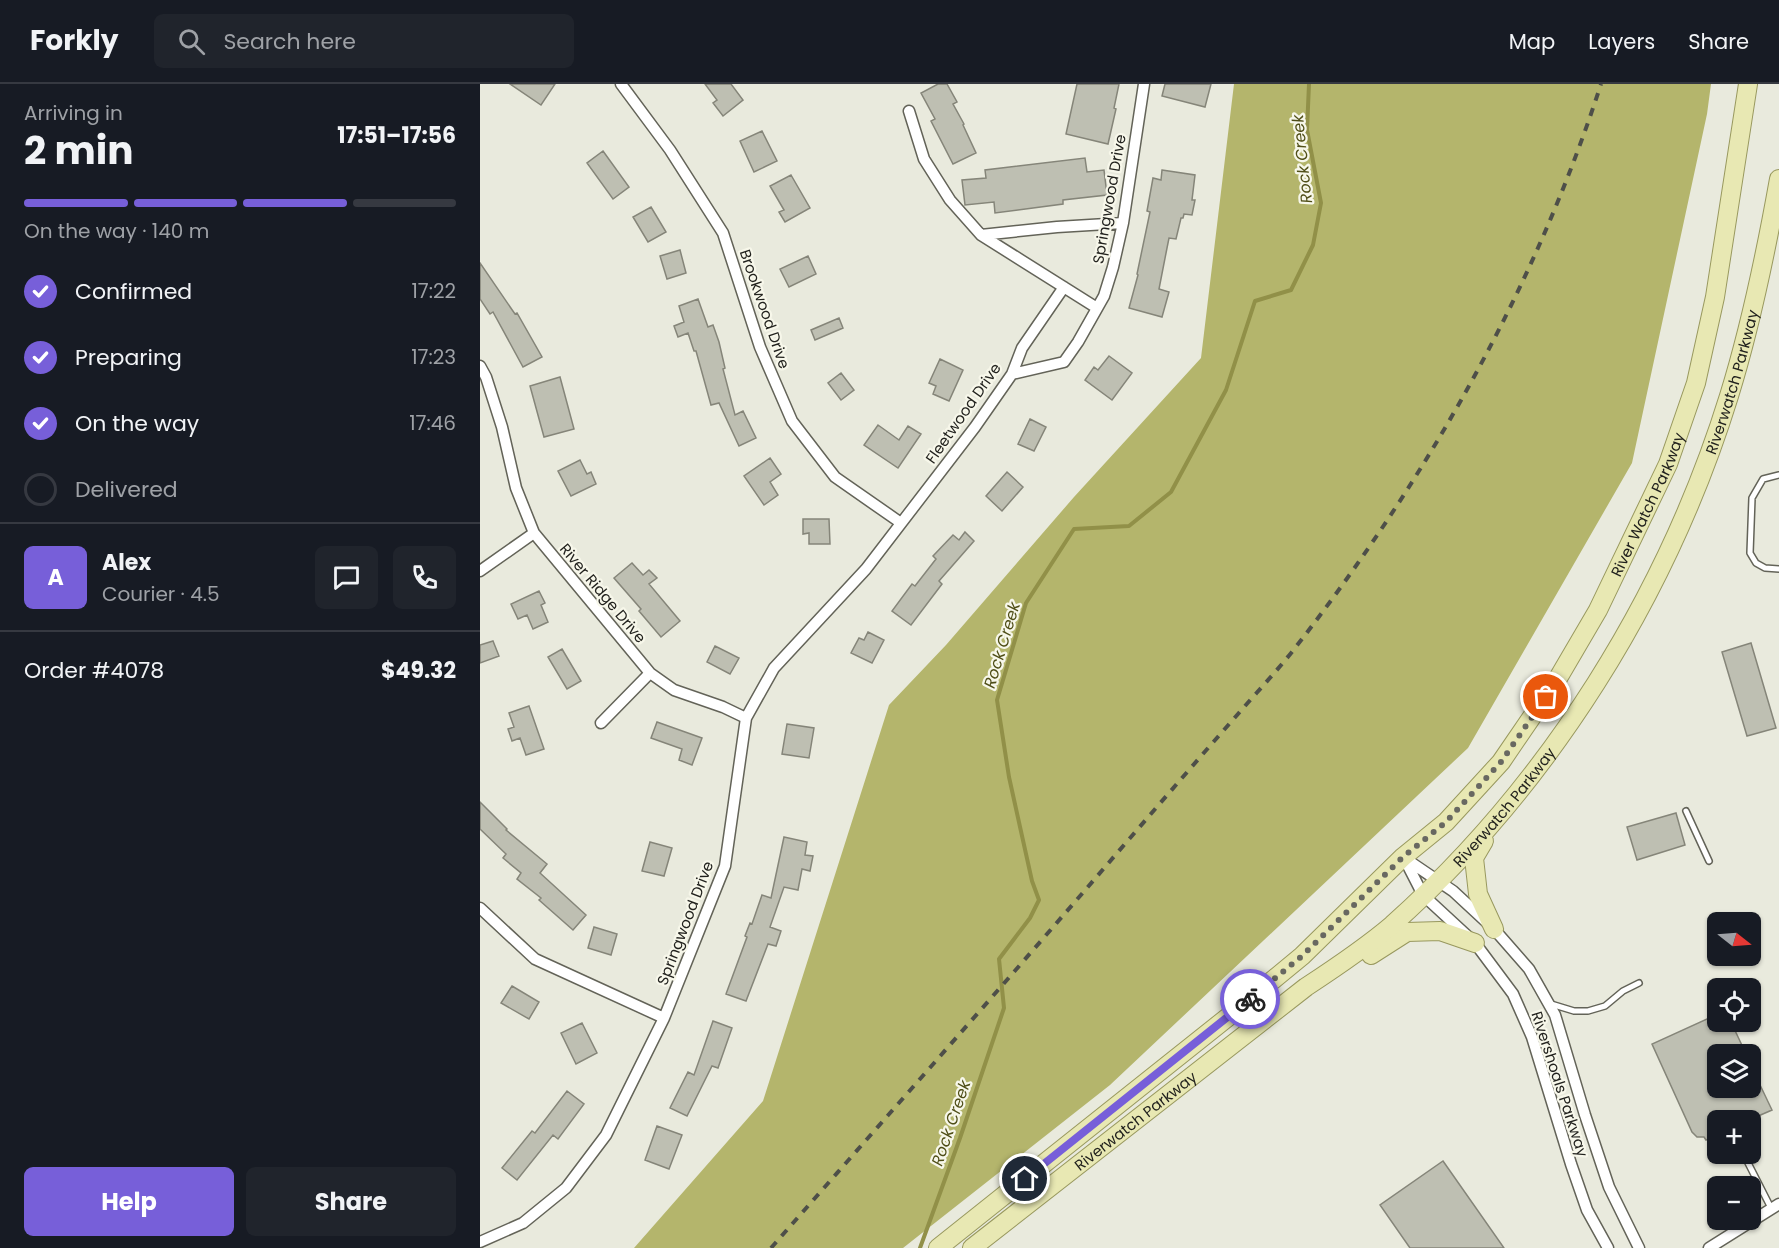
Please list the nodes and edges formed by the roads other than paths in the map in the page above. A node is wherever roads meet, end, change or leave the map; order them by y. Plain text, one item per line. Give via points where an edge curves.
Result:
1 (621, 84) edge
2 (1144, 84) edge
3 (1748, 84) edge
4 (909, 111) dead end
5 (1779, 179) edge
6 (1123, 223) junction
7 (981, 235) junction
8 (1064, 287) junction
9 (1097, 308) junction
10 (480, 366) edge
11 (1012, 374) junction
12 (1779, 475) edge
13 (901, 523) junction
14 (534, 533) junction
15 (1779, 569) edge
16 (480, 571) edge
17 (650, 673) junction
18 (746, 718) junction
19 (601, 723) dead end
20 (1686, 811) dead end
21 (1499, 814) junction
22 (1403, 857) junction
23 (1708, 861) dead end
24 (1440, 881) junction
25 (1423, 895) junction
26 (480, 908) edge
27 (1494, 929) junction
28 (1475, 943) junction
29 (1639, 983) dead end
30 (1548, 1002) junction
31 (664, 1018) junction
32 (1237, 1043) junction
33 (1749, 1164) edge
34 (1775, 1206) edge
35 (480, 1242) edge
36 (938, 1248) edge
37 (972, 1248) edge
38 (1608, 1248) edge
39 (1639, 1248) edge
40 (1709, 1248) edge

1 - 13 street, Brookwood Drive via 670,150 723,233 760,347 792,421 835,477
2 - 6 street, Springwood Drive
3 - 22 main road, River Watch Parkway via 1715,297 1696,382 1668,464 1598,610 1501,762 1446,822
4 - 7 street via 924,159 950,200
5 - 21 main road, Riverwatch Parkway via 1743,351 1685,516 1615,651 1565,728
6 - 7 street
6 - 9 street, Springwood Drive via 1104,296
7 - 8 street
8 - 9 street
8 - 11 street, Fleetwood Drive via 1022,348
9 - 11 street, Springwood Drive via 1064,362
10 - 14 street, River Ridge Drive via 502,427 516,488
11 - 13 street, Fleetwood Drive
12 - 15 lane via 1764,479 1752,498 1750,553 1766,568
13 - 18 street, Springwood Drive via 866,569 774,668
14 - 16 street
14 - 17 street, River Ridge Drive
17 - 18 street, River Ridge Drive via 674,690
17 - 19 street
18 - 31 street, Springwood Drive via 725,866
20 - 23 lane
21 - 24 main road, Riverwatch Parkway
21 - 27 main road via 1474,858 1478,894
22 - 24 street, Rivershoals Parkway
22 - 25 street, Rivershoals Parkway
22 - 36 main road, Riverwatch Parkway via 1302,956
24 - 25 main road, Riverwatch Parkway
24 - 27 street, Rivershoals Parkway
25 - 28 street, Rivershoals Parkway
25 - 32 main road, Riverwatch Parkway via 1354,956 1306,987
26 - 31 street via 535,959
27 - 30 street, Rivershoals Parkway via 1529,969
28 - 32 main road via 1440,931 1407,932 1294,1012
28 - 38 street, Rivershoals Parkway via 1513,994 1527,1026 1587,1210
29 - 30 lane via 1605,1006 1588,1011 1574,1011
30 - 39 street, Rivershoals Parkway via 1609,1187
31 - 35 street, Springwood Drive via 606,1135 566,1188 523,1223
32 - 37 main road, Riverwatch Parkway
33 - 34 lane
34 - 40 street

